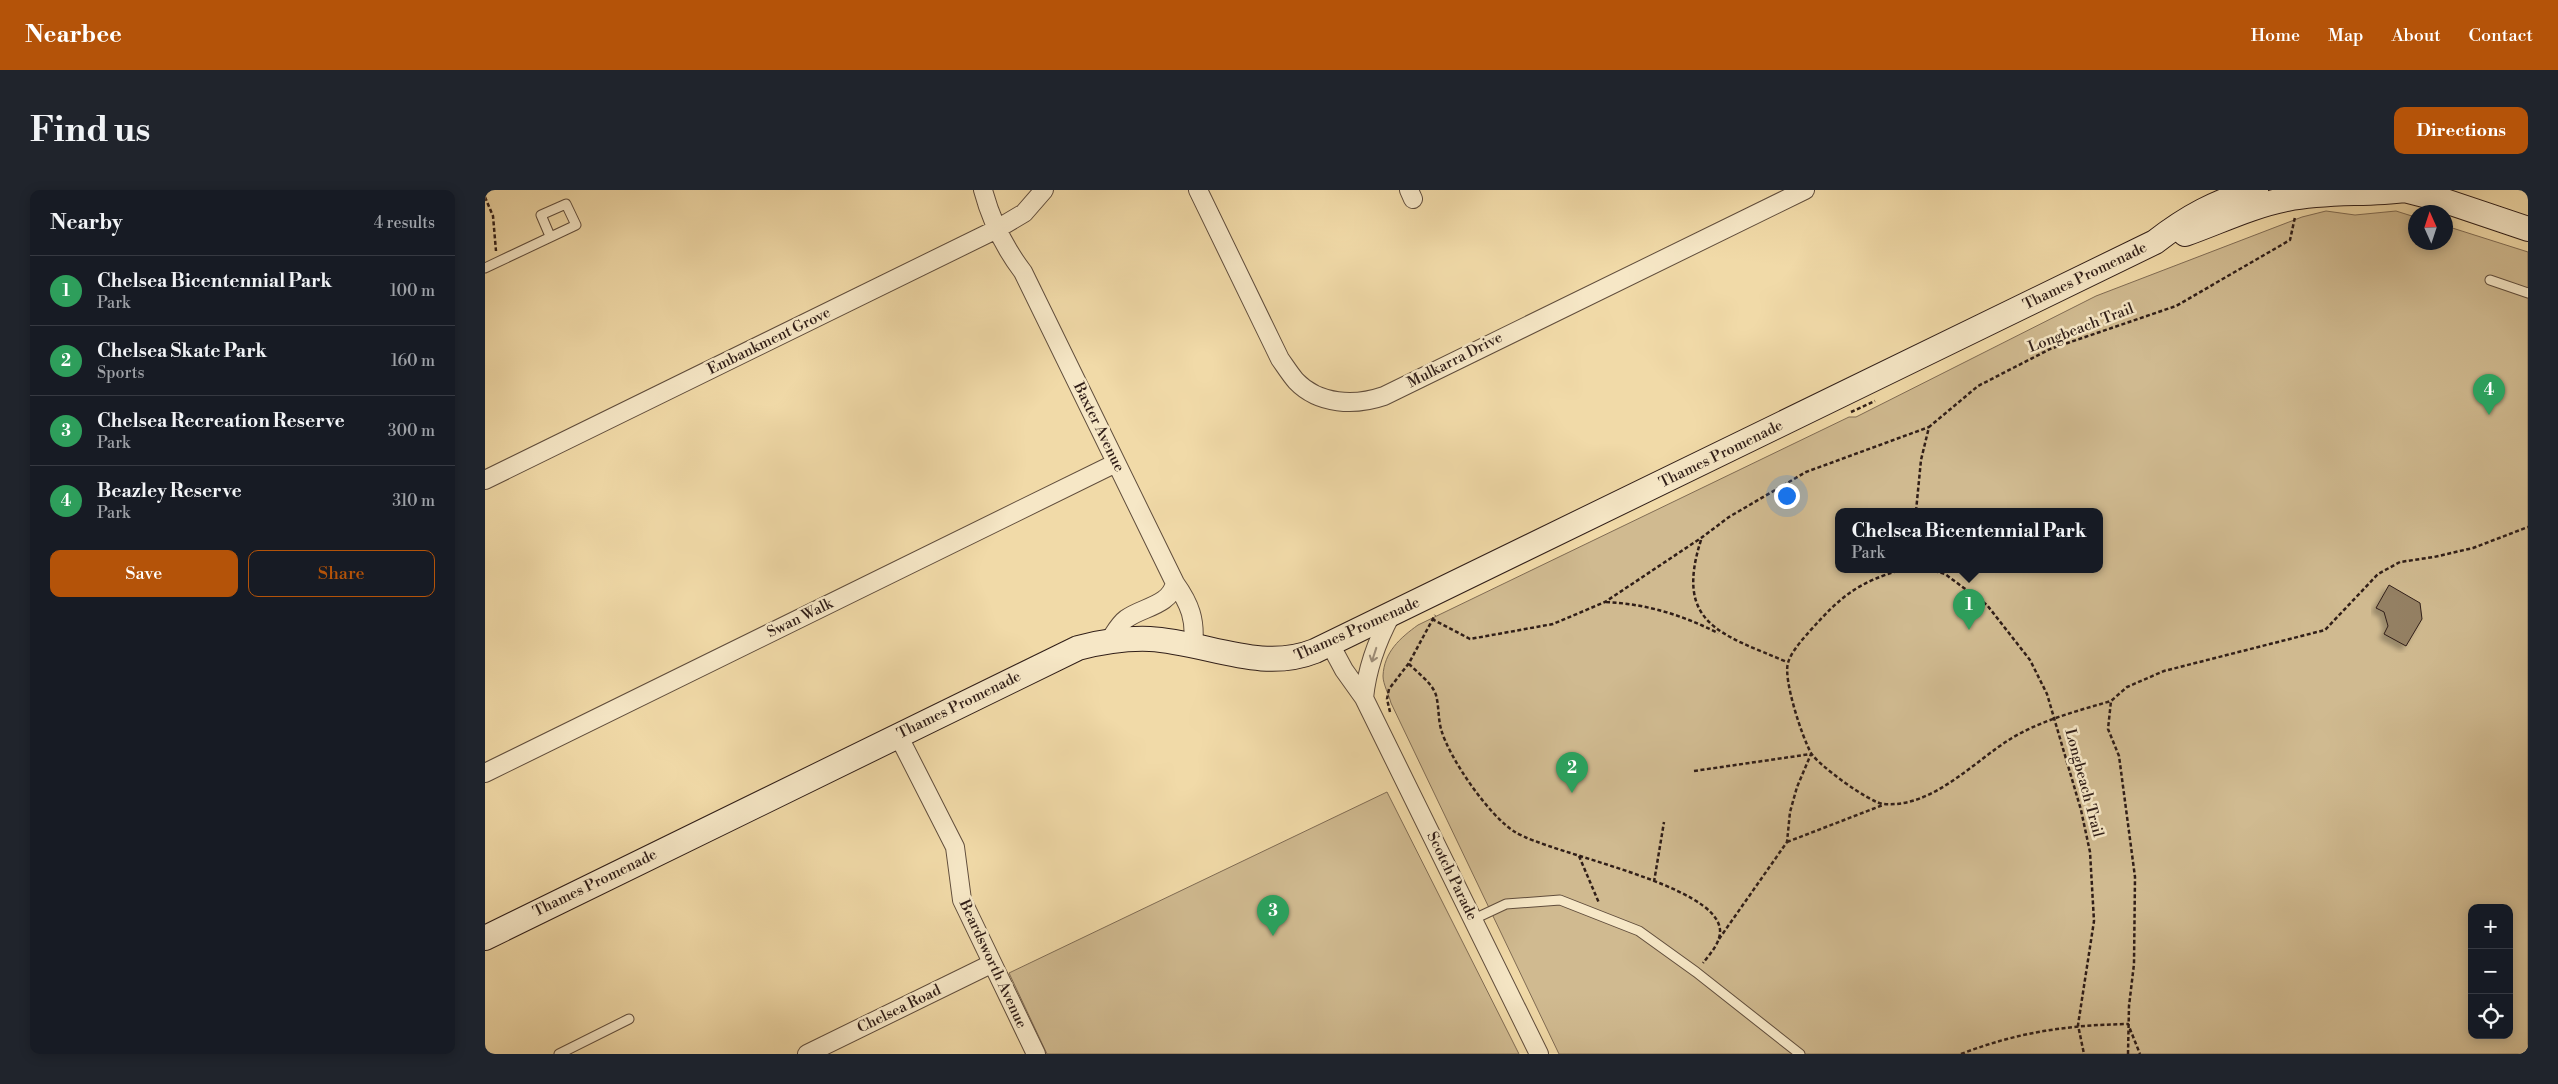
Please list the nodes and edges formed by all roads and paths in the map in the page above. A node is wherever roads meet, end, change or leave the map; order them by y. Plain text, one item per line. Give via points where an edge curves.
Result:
1 (983, 190) edge
2 (1044, 190) edge
3 (1198, 190) edge
4 (1805, 190) edge
5 (2256, 190) edge
6 (2404, 190) edge
7 (485, 197) edge
8 (2224, 202) edge
9 (2297, 209) dead end
10 (1001, 227) junction
11 (2528, 229) edge
12 (550, 236) dead end
13 (497, 262) junction
14 (485, 268) edge
15 (2490, 280) dead end
16 (2528, 293) edge
17 (1878, 399) dead end
18 (1843, 414) dead end
19 (1929, 427) junction
20 (1116, 463) junction
21 (485, 480) edge
22 (1916, 508) edge
23 (2528, 527) edge
24 (1701, 538) junction
25 (1890, 573) edge
26 (1942, 573) edge
27 (1175, 582) junction
28 (1605, 602) junction
29 (1439, 612) dead end
30 (1391, 615) junction
31 (1432, 619) junction
32 (1722, 634) junction
33 (1109, 641) junction
34 (1336, 642) junction
35 (1187, 644) junction
36 (1788, 662) junction
37 (1409, 663) junction
38 (1364, 698) junction
39 (2111, 701) junction
40 (1391, 715) dead end
41 (2054, 718) junction
42 (898, 735) junction
43 (1811, 754) junction
44 (1694, 771) dead end
45 (485, 772) edge
46 (1883, 805) junction
47 (1664, 822) dead end
48 (1787, 842) junction
49 (1579, 856) dead end
50 (1654, 882) dead end
51 (1605, 918) junction
52 (1474, 919) junction
53 (485, 938) edge
54 (1717, 943) junction
55 (991, 964) junction
56 (1696, 972) junction
57 (629, 1019) dead end
58 (2128, 1024) junction
59 (2078, 1025) junction
60 (559, 1054) edge
61 (807, 1054) edge
62 (1036, 1054) edge
63 (1539, 1054) edge
64 (1800, 1054) edge
65 (1961, 1054) edge
66 (2085, 1054) edge
67 (2128, 1054) edge
68 (2139, 1054) edge

1 - 10 street, Baxter Avenue via 988,211
2 - 10 street, Embankment Grove via 1024,213
3 - 4 street, Mulkarra Drive via 1279,359 1297,382 1318,395 1342,403 1365,402 1383,396
5 - 8 main road, Thames Promenade
6 - 8 main road, Thames Promenade
6 - 11 main road, Thames Promenade
7 - 13 path via 493,216
8 - 30 main road, Thames Promenade via 2196,230 2155,242
9 - 19 path, Longbeach Trail via 2290,240 2176,306 2050,349 1978,386
10 - 20 street, Baxter Avenue via 1009,253 1023,272
10 - 21 street, Embankment Grove
12 - 13 lane
13 - 14 lane
15 - 16 lane
17 - 18 path via 1855,412
19 - 22 path via 1921,460
19 - 24 path, Longbeach Trail via 1806,472 1729,517
20 - 27 street, Baxter Avenue
20 - 45 street, Swan Walk
23 - 39 path via 2473,548 2400,562 2378,574 2325,630 2164,671 2127,687
24 - 28 path, Longbeach Trail
24 - 32 path via 1695,559 1694,597 1697,610
25 - 36 path via 1875,577 1831,607
26 - 41 path, Longbeach Trail via 1987,605 2030,660 2047,694
27 - 33 street via 1163,600 1123,621
27 - 35 street, Baxter Avenue via 1192,611
28 - 31 path, Longbeach Trail via 1553,624 1470,639
28 - 32 path via 1636,604 1686,617
29 - 31 path
30 - 34 main road, Thames Promenade
30 -> 38 street via 1376,649
31 - 37 path
32 - 36 path
33 - 35 main road, Thames Promenade via 1150,639
33 - 42 main road, Thames Promenade via 1065,653
34 - 35 main road, Thames Promenade via 1300,657 1272,660 1253,659
34 - 38 street, Scotch Parade via 1355,667
36 - 43 path via 1787,682
37 - 40 path via 1389,689 1387,699
37 - 54 path via 1436,695 1441,729 1453,758 1499,820 1526,838 1666,886 1702,903 1719,924 1721,932
38 - 52 street, Scotch Parade
39 - 41 path
39 - 58 path via 2108,729 2119,756 2135,877 2134,964
41 - 46 path via 2012,738 1966,773 1915,801
41 - 59 path, Longbeach Trail via 2090,852 2094,921
42 - 53 main road, Thames Promenade
42 - 55 street, Beardsworth Avenue via 955,847 962,900
43 - 44 path
43 - 46 path via 1865,797
43 - 48 path via 1790,812
46 - 48 path
47 - 50 path
48 - 54 path
49 - 51 path
51 - 52 lane via 1560,900 1506,904
51 - 56 lane via 1639,931
52 - 63 street, Scotch Parade
54 - 56 path
55 - 61 street, Chelsea Road
55 - 62 street, Beardsworth Avenue
56 - 64 lane
57 - 60 lane
58 - 59 path
58 - 67 path
58 - 68 path
59 - 65 path via 2027,1032
59 - 66 path, Longbeach Trail

